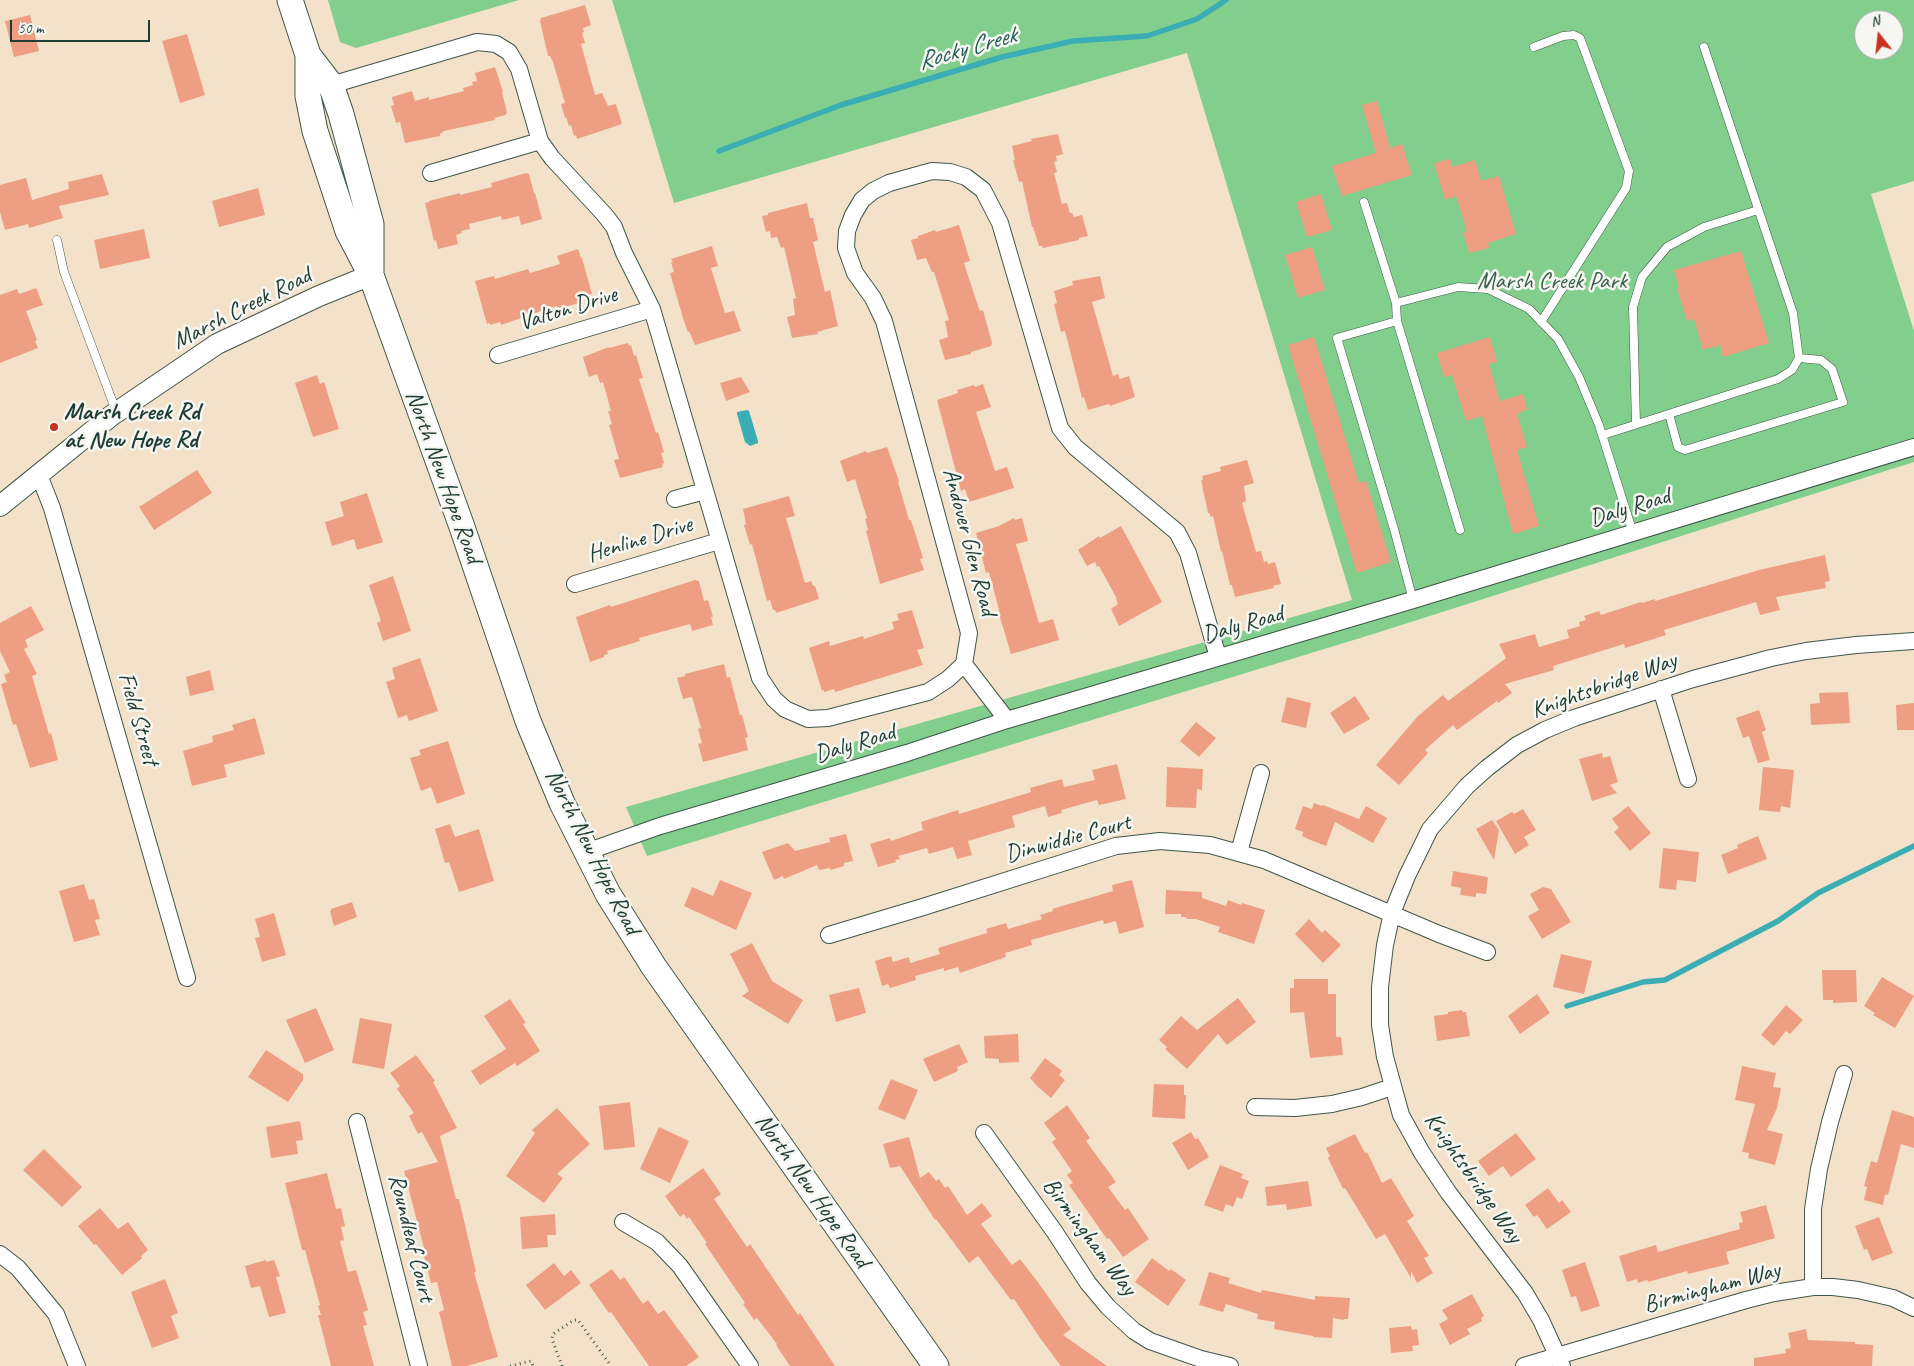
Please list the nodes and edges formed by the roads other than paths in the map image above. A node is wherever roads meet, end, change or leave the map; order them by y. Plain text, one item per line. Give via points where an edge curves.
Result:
1 (290, 0) edge
2 (1534, 47) dead end
3 (1704, 47) dead end
4 (308, 55) junction
5 (331, 85) junction
6 (540, 141) junction
7 (431, 172) dead end
8 (1364, 202) dead end
9 (1758, 210) junction
10 (57, 240) dead end
11 (371, 275) junction
12 (1396, 303) junction
13 (652, 308) junction
14 (1397, 321) junction
15 (1541, 322) junction
16 (498, 355) dead end
17 (1799, 358) junction
18 (116, 412) junction
19 (1669, 414) junction
20 (1636, 424) junction
21 (1603, 435) junction
22 (1914, 447) edge
23 (39, 475) junction
24 (705, 491) junction
25 (675, 499) dead end
26 (0, 506) edge
27 (1460, 530) dead end
28 (1633, 532) junction
29 (719, 541) junction
30 (575, 584) dead end
31 (1413, 600) junction
32 (1914, 641) edge
33 (1218, 656) junction
34 (964, 664) junction
35 (1661, 689) junction
36 (1007, 720) junction
37 (1260, 773) dead end
38 (1688, 779) dead end
39 (586, 852) junction
40 (1239, 852) junction
41 (1392, 913) junction
42 (829, 935) dead end
43 (1487, 952) dead end
44 (187, 978) dead end
45 (1844, 1074) dead end
46 (1392, 1087) junction
47 (1255, 1107) dead end
48 (357, 1122) dead end
49 (984, 1134) dead end
50 (623, 1222) dead end
51 (0, 1254) edge
52 (1812, 1288) junction
53 (1914, 1308) edge
54 (1560, 1361) edge
55 (77, 1366) edge
56 (419, 1366) edge
57 (750, 1366) edge
58 (936, 1366) edge
59 (1230, 1366) edge
60 (1524, 1366) edge

1 - 4 main road, North New Hope Road
2 - 15 lane via 1563,36 1580,38 1629,171 1626,188
3 - 9 lane
4 - 5 main road, North New Hope Road
4 - 11 main road, North New Hope Road via 308,96 315,131 348,231
5 - 6 street via 477,42 496,44 508,52 519,69
5 - 11 main road, North New Hope Road via 371,224
6 - 7 street
6 - 13 street via 614,227
8 - 12 lane
9 - 17 lane via 1793,313
9 - 20 lane via 1704,226 1668,247 1642,277 1633,307
10 - 18 lane via 64,272
11 - 18 street, Marsh Creek Road via 217,344
11 - 39 main road, North New Hope Road via 528,721
12 - 14 lane
12 - 15 lane via 1458,287 1488,290 1529,309
13 - 16 street, Valton Drive
13 - 24 street
14 - 27 lane
14 - 31 lane via 1336,338
15 - 21 lane via 1558,339
17 - 19 lane via 1792,370 1778,379
17 - 19 lane via 1821,360 1832,369 1843,402 1685,450 1678,447
18 - 23 street, Marsh Creek Road
19 - 20 lane
20 - 21 lane
21 - 28 lane
22 - 28 street, Daly Road
23 - 26 street, Marsh Creek Road
23 - 44 street, Field Street via 52,508
24 - 25 street
24 - 29 street
28 - 31 street, Daly Road
29 - 30 street, Henline Drive
29 - 34 street via 760,678 785,709 808,719 828,718 928,692
31 - 33 street, Daly Road
32 - 35 street, Knightsbridge Way via 1806,651
33 - 34 street, Andover Glen Road via 1188,553 1177,532 1074,447 1060,428 1000,223 989,201 982,190 966,177 950,172 932,172 889,182 862,200 847,231 846,248 855,273 884,321 969,633
33 - 36 street, Daly Road
34 - 36 street
35 - 38 street
35 - 41 street, Knightsbridge Way via 1545,730 1487,768 1450,804 1430,830
36 - 39 street, Daly Road via 660,826
37 - 40 street
39 - 58 main road, North New Hope Road via 654,967
40 - 41 street, Dinwiddie Court
40 - 42 street, Dinwiddie Court via 1210,845 1160,841 1116,846
41 - 43 street, Dinwiddie Court
41 - 46 street, Knightsbridge Way via 1380,987 1380,1016
45 - 52 street via 1821,1160 1813,1209
46 - 47 street via 1332,1104 1295,1108
46 - 54 street, Knightsbridge Way via 1401,1115 1422,1153 1525,1293
48 - 56 street, Roundleaf Court
49 - 59 street, Birmingham Way via 1088,1283 1134,1332 1201,1360
50 - 57 street via 657,1242 680,1266
51 - 55 street via 18,1268 56,1314
52 - 53 street, Birmingham Way via 1858,1290 1893,1298
52 - 54 street, Birmingham Way via 1746,1300
54 - 60 street, Birmingham Way

